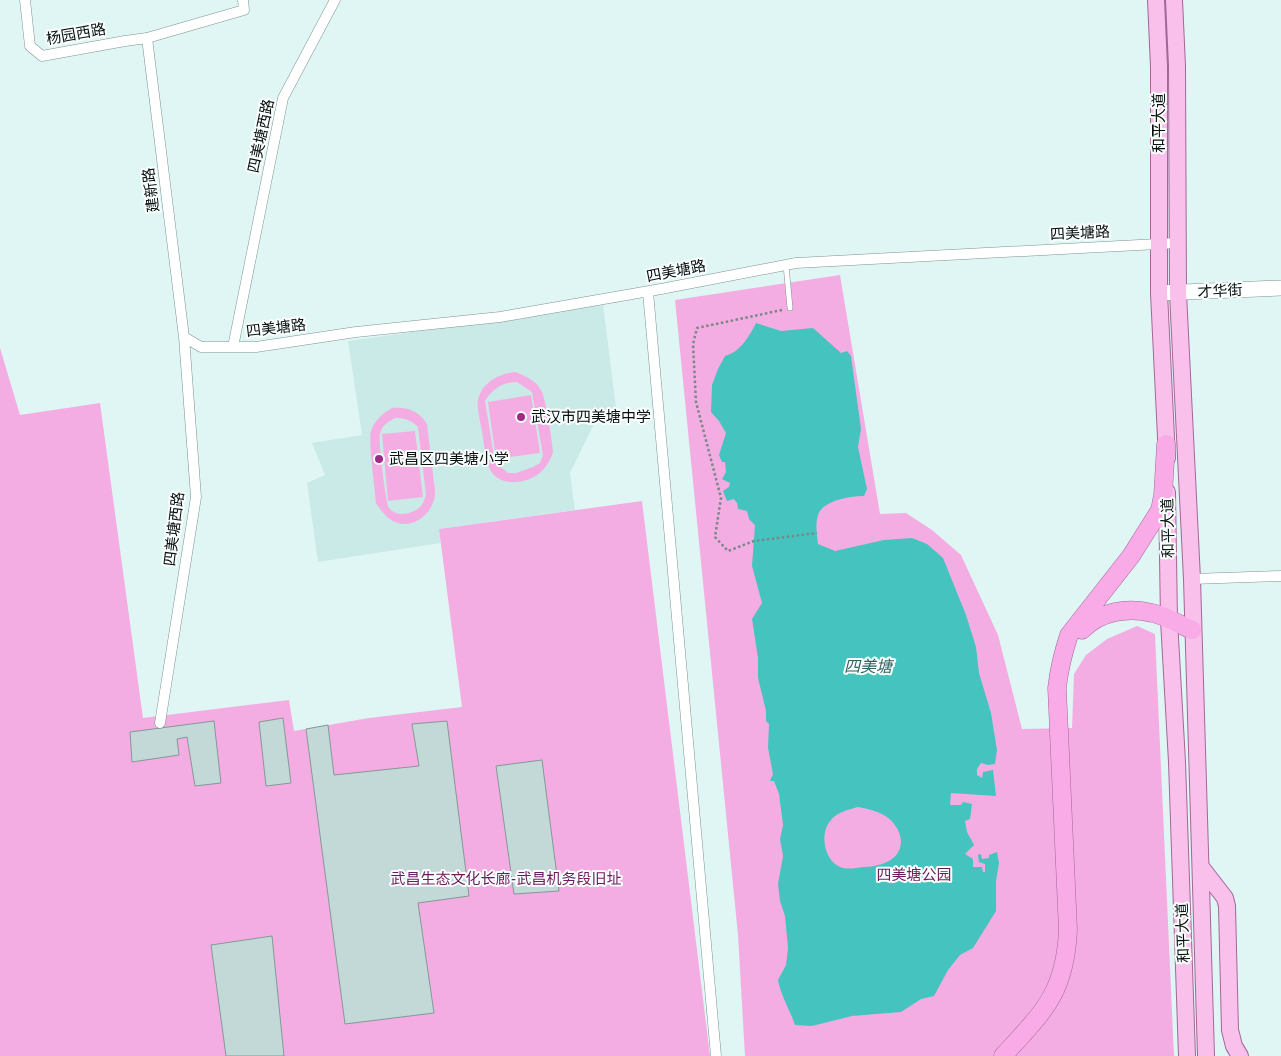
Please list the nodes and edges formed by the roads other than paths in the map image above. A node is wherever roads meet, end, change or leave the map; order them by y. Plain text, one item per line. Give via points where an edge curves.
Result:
1 (25, 0) edge
2 (243, 0) edge
3 (335, 0) edge
4 (1156, 0) edge
5 (1174, 0) edge
6 (147, 38) junction
7 (1177, 243) junction
8 (1159, 244) junction
9 (786, 265) junction
10 (1281, 288) edge
11 (648, 292) junction
12 (1178, 292) junction
13 (1159, 293) junction
14 (790, 308) road end
15 (184, 337) junction
16 (233, 347) junction
17 (1166, 444) junction
18 (1281, 576) edge
19 (1192, 579) junction
20 (1169, 620) junction
21 (1192, 630) junction
22 (1064, 648) junction
23 (160, 724) dead end
24 (1201, 867) junction
25 (716, 1056) edge
26 (1003, 1056) edge
27 (1187, 1056) edge
28 (1206, 1056) edge
29 (1240, 1056) edge

1 - 6 street, 杨园西路 via 30,46 42,56
2 - 6 street, 杨园西路 via 244,10
3 - 16 street, 四美塘西路 via 283,98
4 - 8 main road, 和平大道
5 - 7 main road, 和平大道
6 - 15 street, 建新路
7 - 8 street, 四美塘路
7 - 12 main road, 和平大道
8 - 9 street, 四美塘路
8 - 13 main road, 和平大道
9 - 11 street, 四美塘路
9 - 14 lane
10 - 12 main road, 才华街
11 - 16 street, 四美塘路 via 500,317 356,332 256,347
11 - 25 street
12 - 13 main road, 才华街
12 - 19 main road, 和平大道
13 - 17 main road, 和平大道
15 - 16 street, 四美塘路 via 201,347
15 - 23 street, 四美塘西路 via 196,497
17 - 20 main road, 和平大道
17 - 22 highway via 1160,510 1131,556 1069,635
18 - 19 street
19 - 21 main road, 和平大道
20 - 21 highway
20 - 22 highway via 1154,613 1128,610 1102,615
20 - 27 main road, 和平大道
21 - 24 main road, 和平大道
22 - 26 highway via 1056,688 1067,955 1052,997
24 - 28 main road, 和平大道
24 - 29 main road via 1225,898 1227,906 1230,1030

